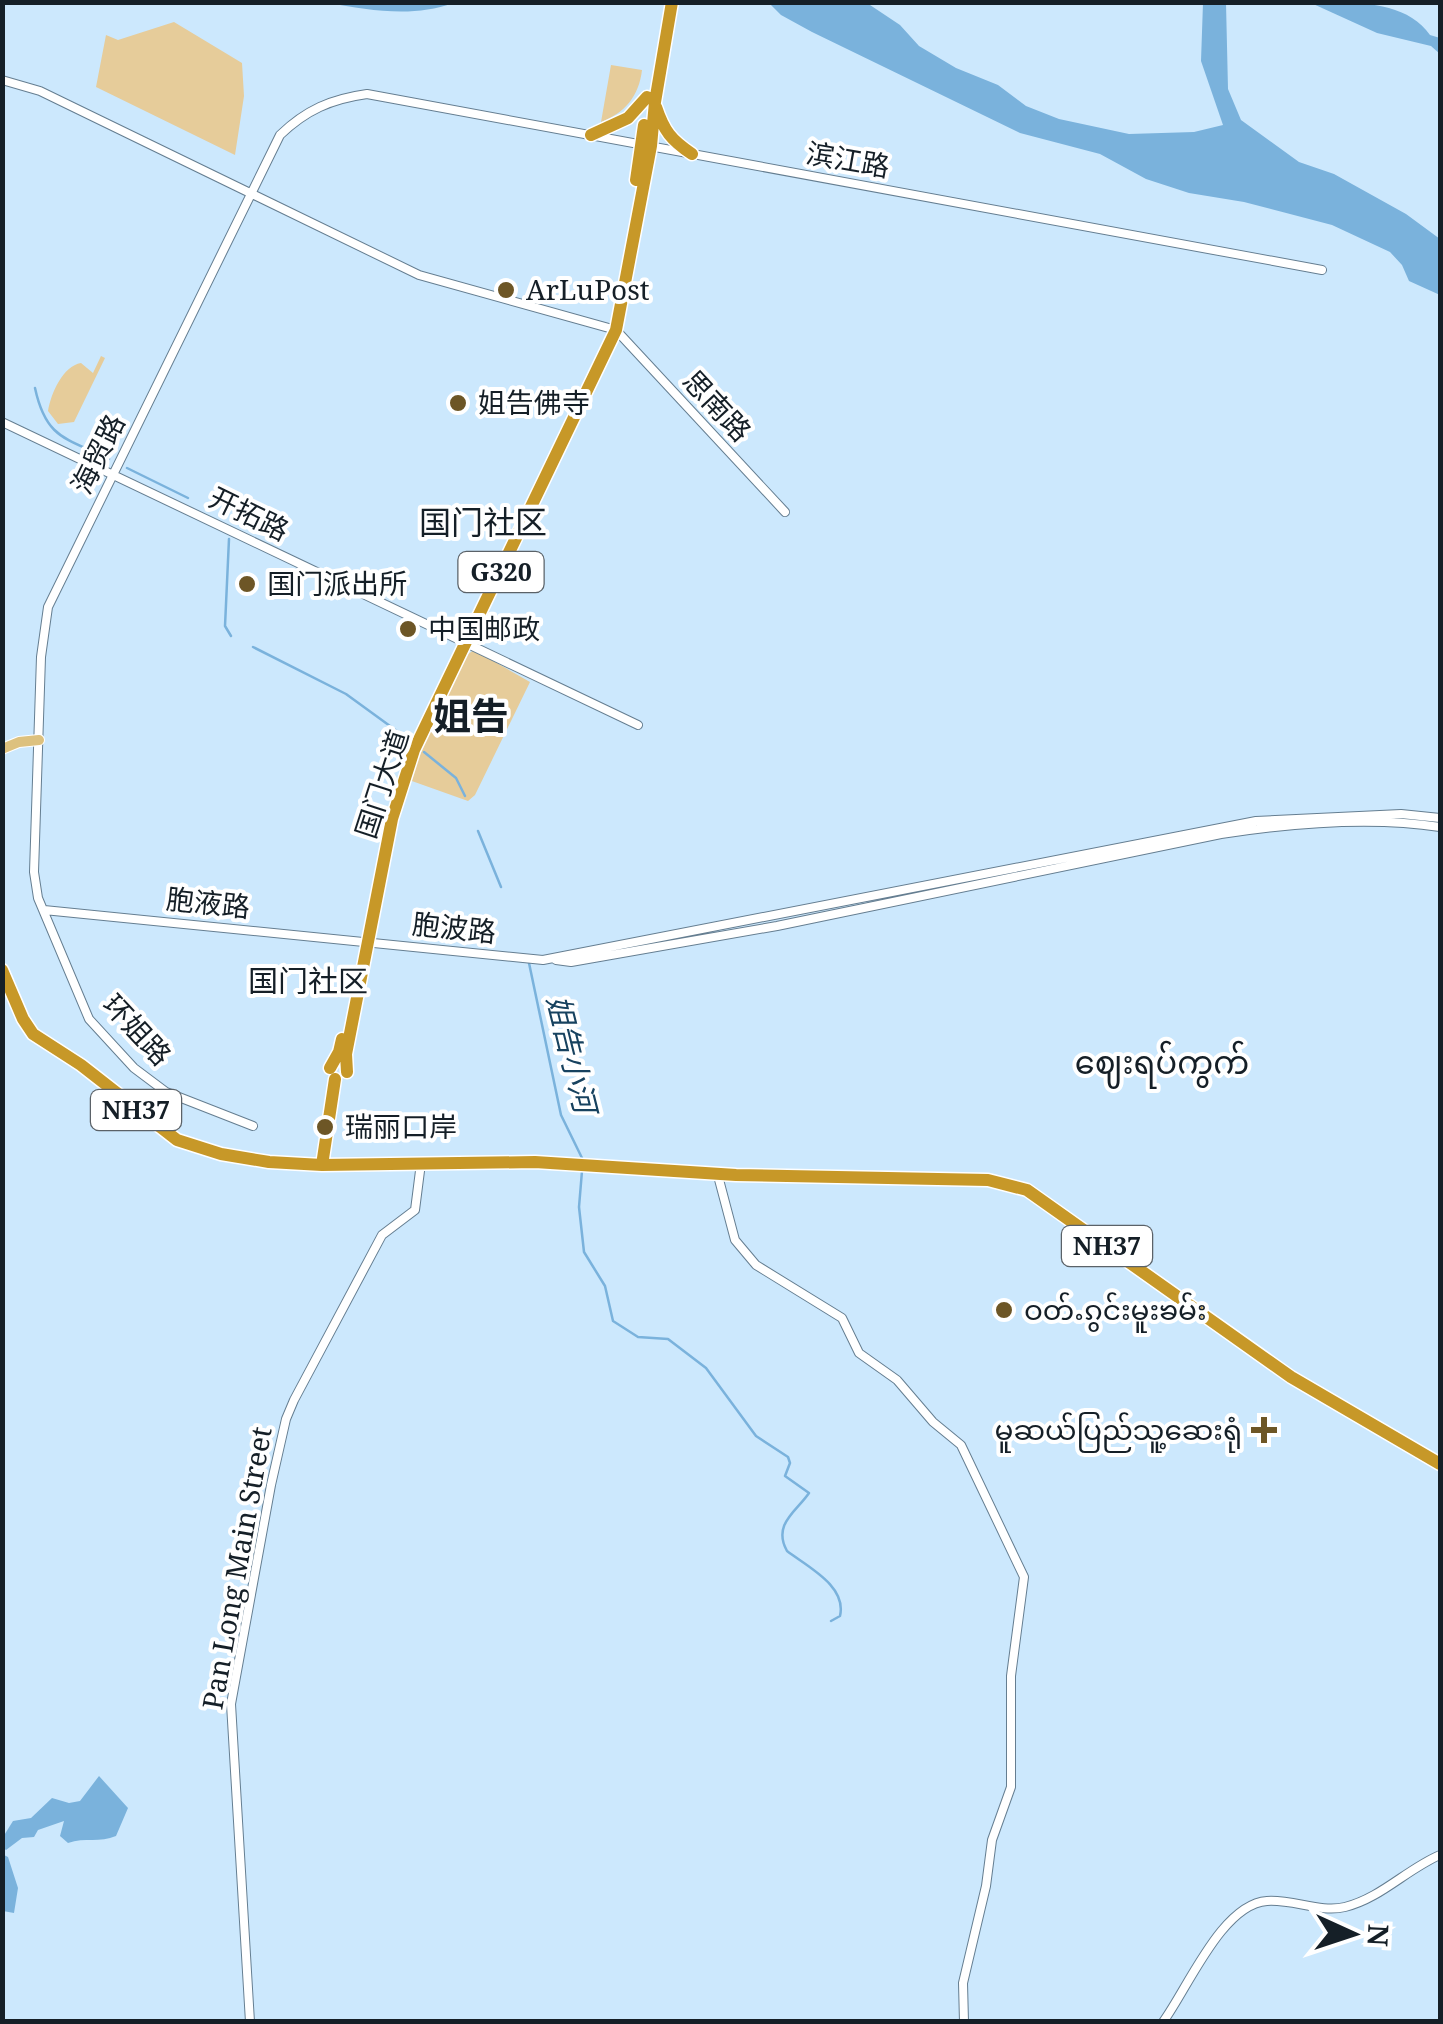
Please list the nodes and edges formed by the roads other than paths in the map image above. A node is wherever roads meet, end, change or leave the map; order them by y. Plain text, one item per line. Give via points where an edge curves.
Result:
1 (664, 2) edge
2 (672, 2) edge
3 (656, 73) junction
4 (2, 80) edge
5 (367, 94) joint
6 (651, 99) junction
7 (591, 135) junction
8 (646, 146) junction
9 (692, 154) junction
10 (251, 194) junction
11 (1322, 270) dead end
12 (613, 329) junction
13 (2, 422) edge
14 (113, 474) junction
15 (785, 512) dead end
16 (464, 642) junction
17 (638, 725) dead end
18 (38, 740) junction
19 (2, 750) edge
20 (1440, 818) edge
21 (1440, 827) edge
22 (898, 895) junction
23 (44, 910) junction
24 (365, 942) junction
25 (2, 970) edge
26 (252, 1126) dead end
27 (420, 1162) junction
28 (322, 1165) junction
29 (722, 1172) junction
30 (1440, 1456) edge
31 (1440, 1464) edge
32 (1440, 1855) edge
33 (250, 2022) edge
34 (964, 2022) edge
35 (1164, 2022) edge

1 - 3 highway, G320
2 - 3 highway, G320
3 - 6 highway, 国门大道 / G320
4 - 10 street via 40,91
5 - 7 street, 滨江路
5 - 10 street, 海贸路 via 339,98 296,119 280,135
6 - 7 highway
6 - 8 highway, 国门大道 / G320
6 - 9 highway via 664,130
7 - 8 street, 滨江路
8 - 9 street, 滨江路
8 - 12 highway, 国门大道 / G320
9 - 11 street, 滨江路
10 - 12 street via 419,276
10 - 14 street, 海贸路
12 - 15 street, 思南路
12 - 16 highway, 国门大道 / G320
13 - 14 street, 开拓路
14 - 16 street, 开拓路
14 - 18 street, 海贸路 via 44,620
16 - 17 street, 开拓路
16 - 24 highway, 国门大道 / G320 via 403,782
18 - 19 main road
18 - 23 street, 海贸路 via 34,872
20 - 22 street via 1256,822
21 - 22 street via 1398,822 1264,828
22 - 24 street, 胞波路 via 551,959
23 - 24 street, 胞液路
23 - 26 street, 环姐路 via 89,1019 134,1068 166,1092
24 - 28 highway, 国门大道 / G320
25 - 28 highway, NH37 via 33,1034 177,1140 221,1154
27 - 28 highway, NH37
27 - 29 highway, NH37
27 - 33 street, Pan Long Main Street via 415,1210 382,1235 289,1409 271,1485 231,1704
29 - 30 highway, NH37 via 1016,1178 1294,1372
29 - 31 highway, NH37 via 1014,1184 1291,1377
29 - 34 street via 735,1240 756,1265 842,1318 860,1352 961,1444 1024,1580 1011,1676 1011,1787 992,1840 962,1982
32 - 35 street via 1340,1908 1266,1901 1248,1907 1229,1922

